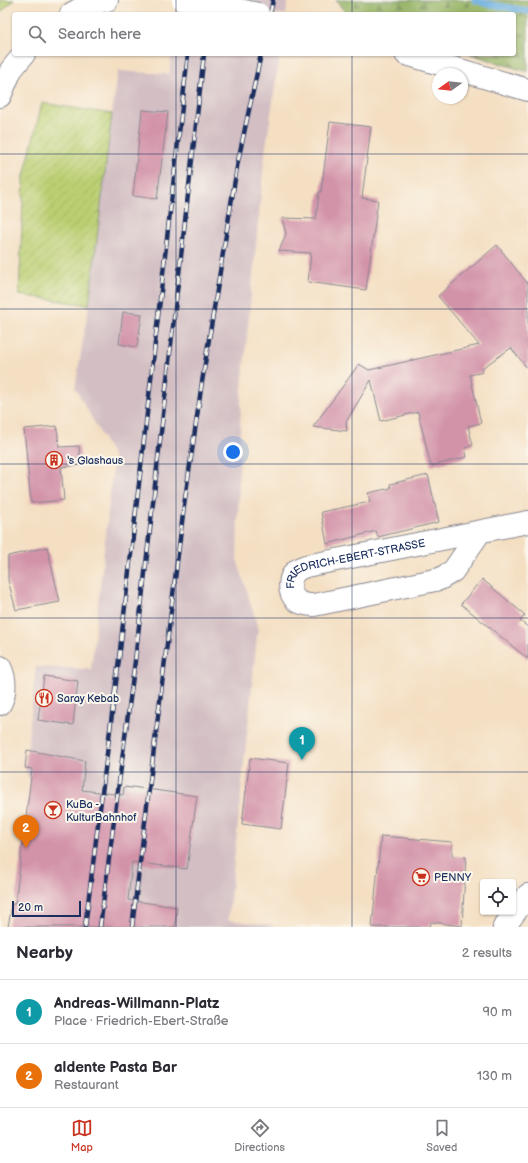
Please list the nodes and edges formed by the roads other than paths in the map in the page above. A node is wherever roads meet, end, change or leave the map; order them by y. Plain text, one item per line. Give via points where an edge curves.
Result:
1 (107, 0) edge
2 (183, 0) edge
3 (74, 12) edge
4 (249, 12) edge
5 (22, 56) edge
6 (413, 56) edge
7 (528, 90) edge
8 (0, 96) edge
9 (528, 522) edge
10 (480, 532) junction
11 (0, 668) edge
12 (0, 704) edge
13 (528, 895) edge
14 (504, 927) edge

1 - 3 street
2 - 4 street, bridge
5 - 8 street via 11,70
6 - 7 street
9 - 10 street, FRIEDRICH-EBERT-STRASSE
10 - 10 street, FRIEDRICH-EBERT-STRASSE via 306,566 294,574 290,580 290,588 297,601 314,605 440,580 453,571
11 - 12 street via 5,684
13 - 14 street

